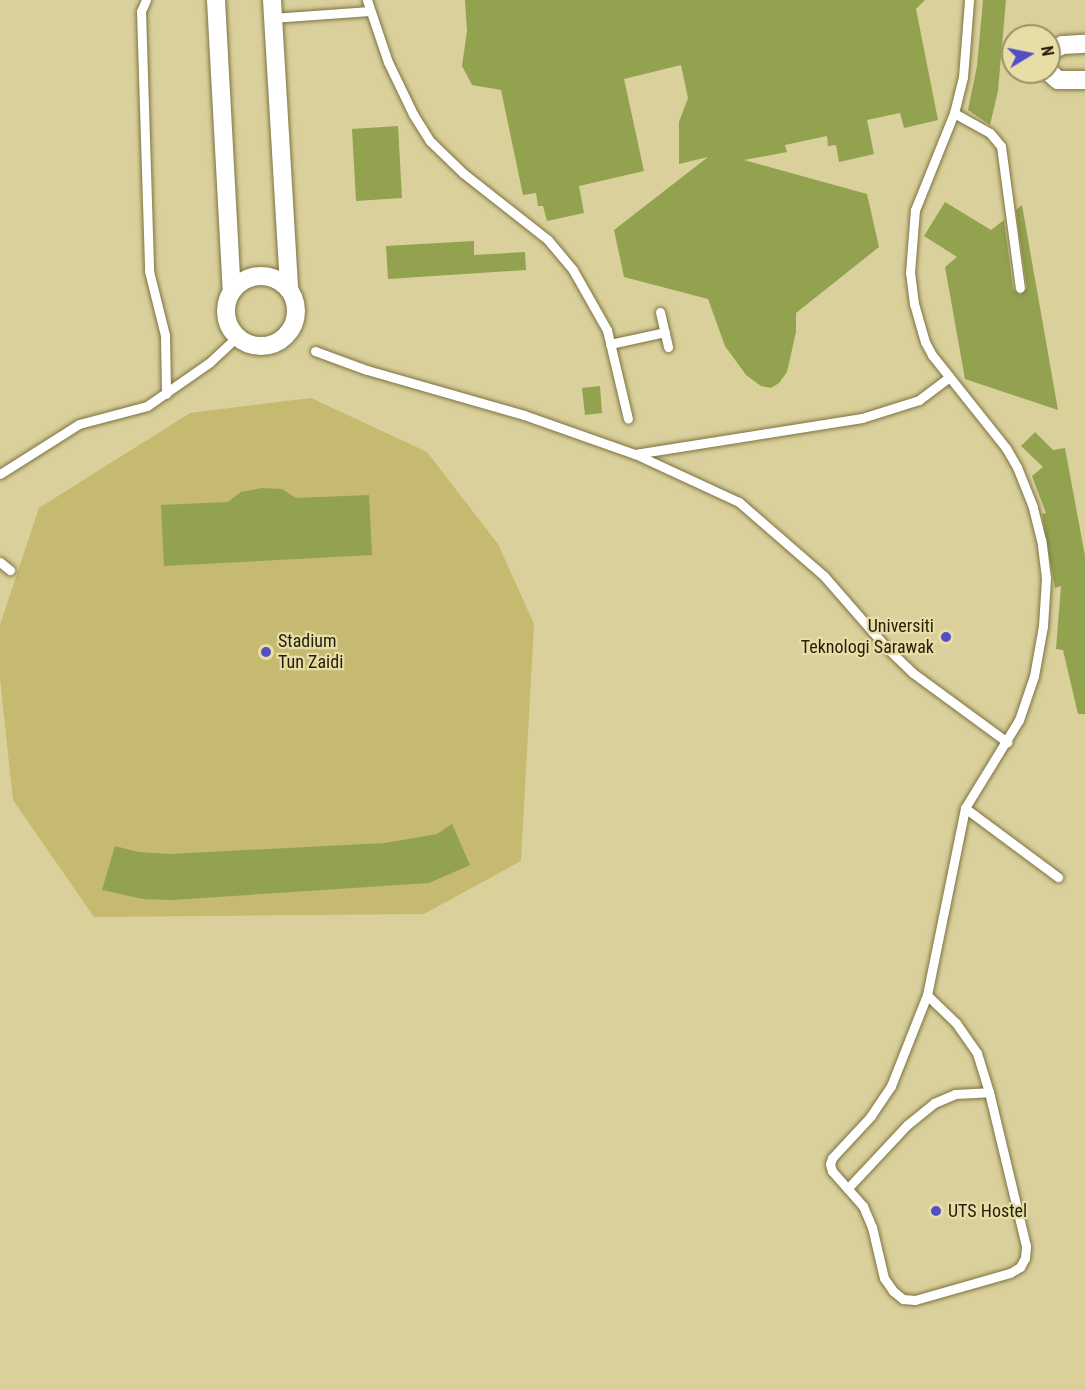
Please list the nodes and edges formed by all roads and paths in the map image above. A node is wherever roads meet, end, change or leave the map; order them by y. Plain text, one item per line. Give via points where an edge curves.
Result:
1 (146, 0) edge
2 (216, 0) edge
3 (368, 0) edge
4 (969, 0) edge
5 (273, 9) edge
6 (369, 12) junction
7 (1085, 44) edge
8 (1061, 46) edge
9 (1061, 80) edge
10 (1085, 80) edge
11 (954, 113) junction
12 (1020, 288) dead end
13 (289, 290) junction
14 (232, 292) junction
15 (660, 312) dead end
16 (665, 332) junction
17 (237, 337) junction
18 (610, 344) junction
19 (668, 347) dead end
20 (315, 351) dead end
21 (949, 377) junction
22 (166, 394) junction
23 (628, 419) dead end
24 (635, 454) junction
25 (0, 474) edge
26 (0, 562) edge
27 (10, 570) dead end
28 (1007, 742) junction
29 (965, 808) junction
30 (1058, 877) dead end
31 (927, 995) junction
32 (989, 1092) junction
33 (848, 1188) junction

1 - 22 lane via 141,11 149,271 165,335
2 - 14 street
3 - 6 lane
4 - 11 lane via 963,77
5 - 6 lane
5 - 13 street
6 - 18 lane via 412,114 430,141 463,173 548,240 573,270 607,330
7 - 8 street
9 - 10 street
11 - 12 lane via 990,133 1001,146
11 - 21 lane via 915,210 910,273 925,342
13 - 14 street via 260,276 249,278
13 - 17 street via 294,300 294,323 280,341 254,346
14 - 17 street via 227,320
15 - 16 lane
16 - 18 lane
16 - 19 lane
17 - 22 lane
18 - 23 lane
20 - 24 lane via 524,415
21 - 24 lane via 919,400 862,418
21 - 28 lane via 1017,467 1041,540 1046,578 1039,659 1027,702
22 - 25 lane via 147,406 79,424
24 - 28 lane via 740,502 816,569 913,673
26 - 27 lane
28 - 29 lane
29 - 30 lane
29 - 31 lane
31 - 32 lane via 956,1023 977,1053
31 - 33 lane via 891,1086 871,1116 832,1158 832,1171
32 - 33 lane via 955,1094 934,1102
32 - 33 lane via 1026,1246 1020,1267 926,1298 903,1299 884,1278 872,1227 863,1206

